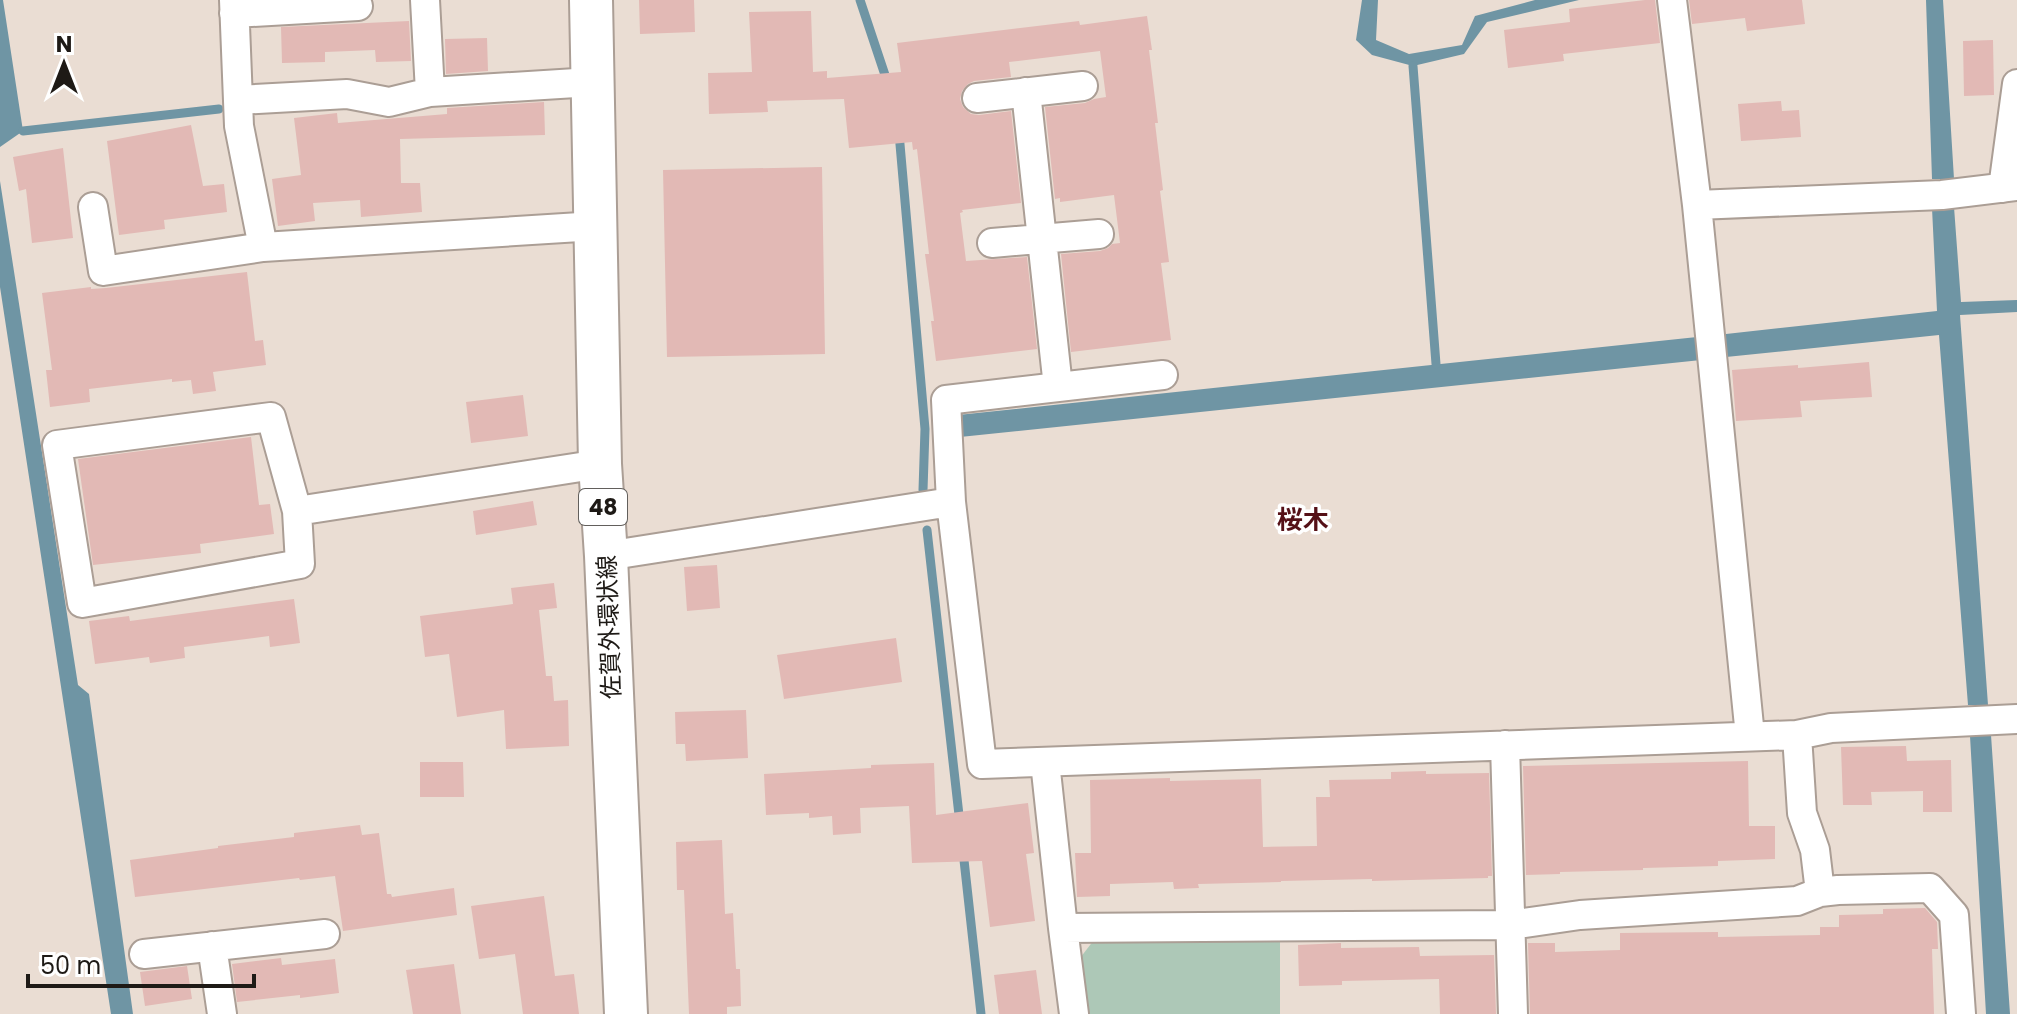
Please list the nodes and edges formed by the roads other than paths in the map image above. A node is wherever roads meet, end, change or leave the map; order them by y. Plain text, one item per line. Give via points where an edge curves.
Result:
1 (425, 0) edge
2 (591, 0) edge
3 (1672, 0) edge
4 (234, 6) edge
5 (358, 6) dead end
6 (592, 82) junction
7 (2017, 84) edge
8 (1083, 86) dead end
9 (430, 92) junction
10 (1026, 92) junction
11 (977, 98) dead end
12 (238, 100) junction
13 (2010, 187) edge
14 (1697, 205) junction
15 (93, 207) dead end
16 (596, 226) junction
17 (1099, 234) dead end
18 (1042, 239) junction
19 (992, 243) dead end
20 (263, 247) junction
21 (1163, 375) dead end
22 (1058, 387) junction
23 (600, 464) junction
24 (951, 502) junction
25 (297, 511) junction
26 (606, 556) junction
27 (2017, 719) edge
28 (1797, 735) junction
29 (1750, 736) junction
30 (1505, 745) junction
31 (1045, 762) junction
32 (1820, 892) junction
33 (1510, 925) junction
34 (1063, 928) junction
35 (325, 934) dead end
36 (212, 946) junction
37 (144, 954) dead end
38 (222, 1014) edge
39 (626, 1014) edge
40 (1074, 1014) edge
41 (1513, 1014) edge
42 (1961, 1014) edge

1 - 9 street
2 - 6 main road, 佐賀外環状線 / 48
3 - 14 street
4 - 5 street
4 - 12 street
6 - 9 street
6 - 16 main road, 佐賀外環状線 / 48
7 - 13 street
8 - 10 street
9 - 12 street via 389,102 347,94
10 - 11 street
10 - 18 street
12 - 20 street
13 - 14 street via 1942,195
14 - 29 street
15 - 20 street via 103,271
16 - 20 street
16 - 23 main road, 佐賀外環状線 / 48
17 - 18 street
18 - 19 street
18 - 22 street
21 - 22 street
22 - 24 street via 946,400
23 - 25 street
23 - 26 main road, 佐賀外環状線 / 48
24 - 26 street
24 - 31 street via 982,764
25 - 25 street via 300,564 82,603 57,445 271,417
26 - 39 main road, 佐賀外環状線 / 48
27 - 28 street via 1831,728
28 - 29 street
28 - 32 street via 1802,813 1815,850
29 - 30 street
30 - 31 street
30 - 33 street
31 - 34 street
32 - 33 street via 1797,901 1580,915
32 - 42 street via 1930,888 1954,915
33 - 34 street
33 - 41 street
34 - 40 street
35 - 36 street
36 - 37 street
36 - 38 street

